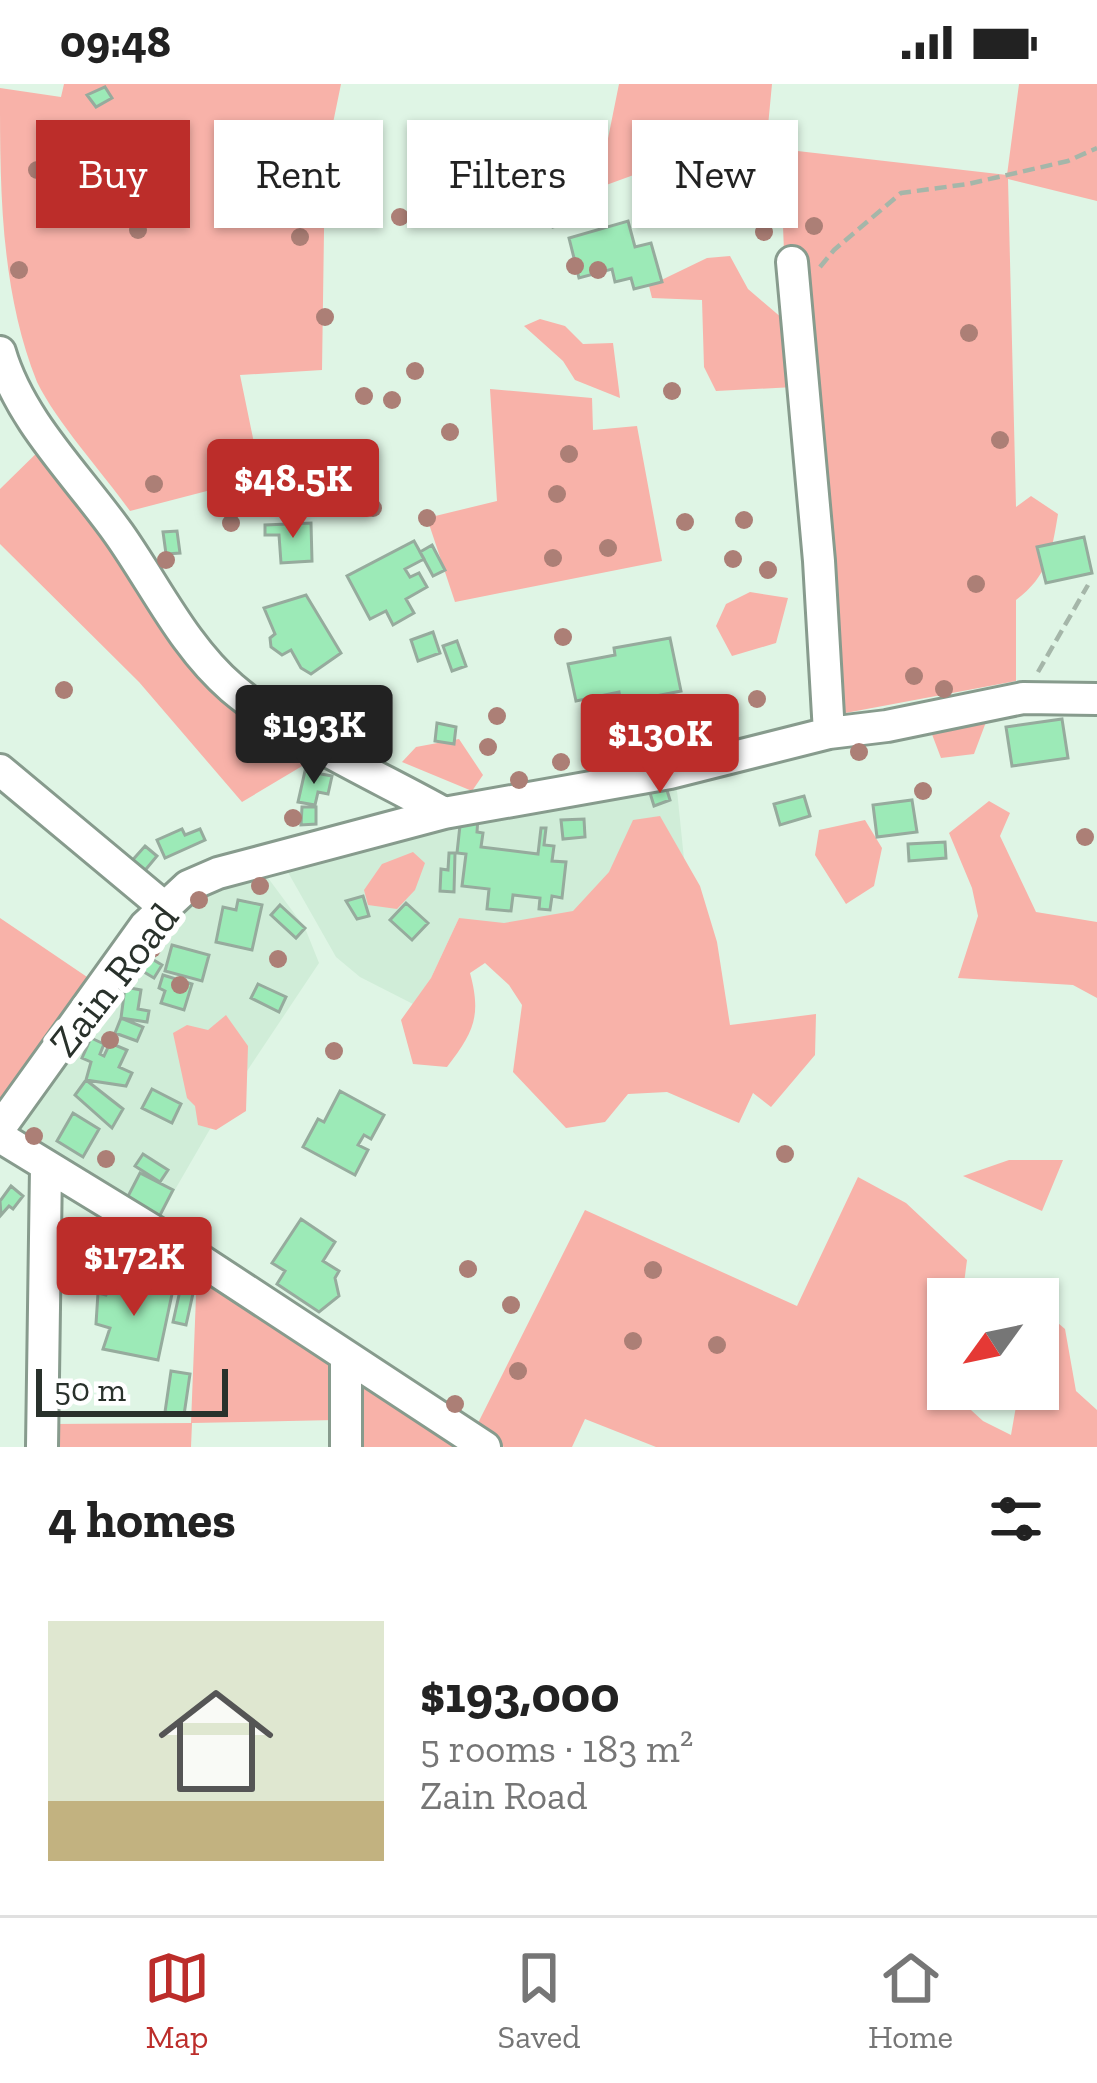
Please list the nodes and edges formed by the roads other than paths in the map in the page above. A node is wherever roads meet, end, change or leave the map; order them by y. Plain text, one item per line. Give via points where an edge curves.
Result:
1 (793, 273) road end
2 (2, 369) edge
3 (1097, 699) edge
4 (829, 733) junction
5 (0, 770) edge
6 (444, 813) junction
7 (163, 906) junction
8 (0, 1128) edge
9 (0, 1138) edge
10 (46, 1168) junction
11 (346, 1356) junction
12 (42, 1447) edge
13 (346, 1447) edge
14 (484, 1447) edge

1 - 4 street
2 - 6 street via 205,663 280,722
3 - 4 street, Zain Road via 1023,698
4 - 6 street, Zain Road via 670,773
5 - 7 street
6 - 7 street, Zain Road via 242,864
7 - 8 street, Zain Road
9 - 10 street
10 - 11 street
10 - 12 street
11 - 13 street
11 - 14 street

